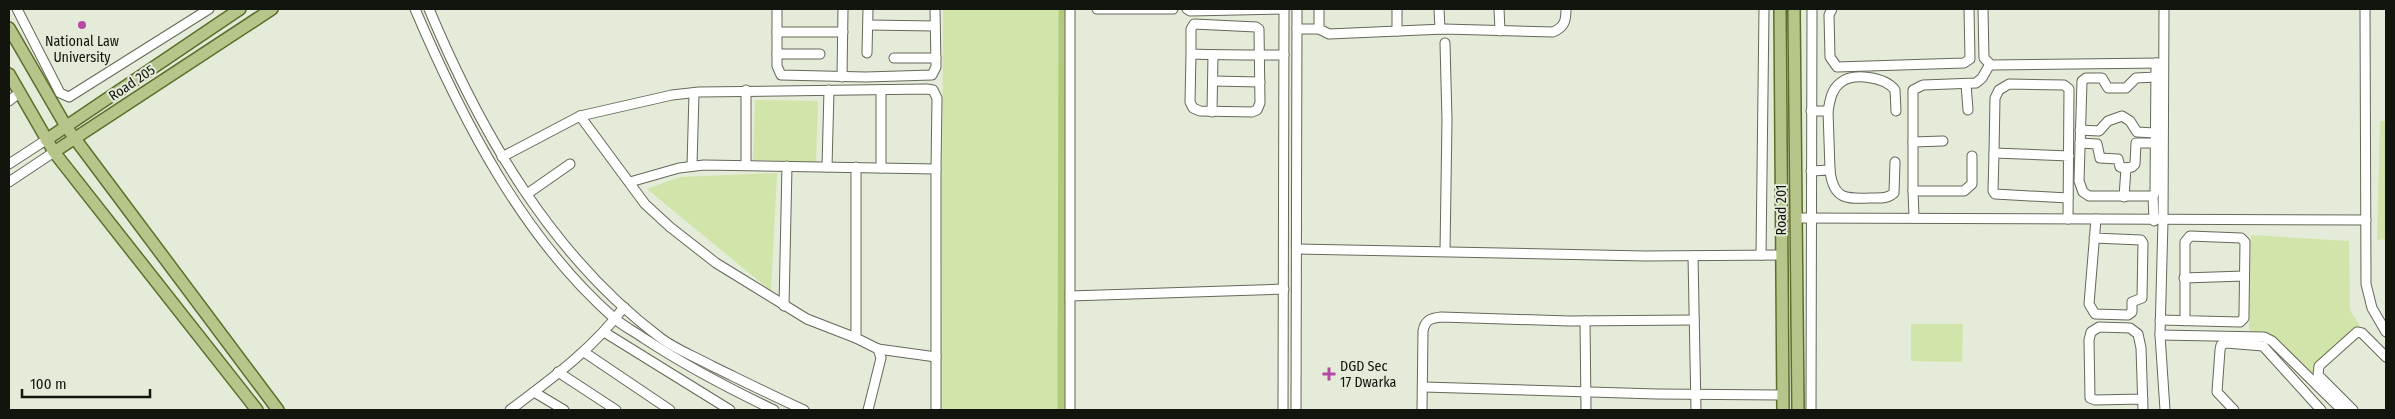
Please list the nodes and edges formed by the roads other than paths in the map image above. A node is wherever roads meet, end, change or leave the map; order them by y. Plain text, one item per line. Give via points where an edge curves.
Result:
1 (17, 9) edge
2 (209, 9) edge
3 (240, 9) edge
4 (272, 9) edge
5 (415, 9) edge
6 (429, 9) edge
7 (777, 9) edge
8 (843, 9) edge
9 (868, 9) edge
10 (935, 9) edge
11 (1070, 9) edge
12 (1098, 9) edge
13 (1173, 9) edge
14 (1187, 9) edge
15 (1264, 9) edge
16 (1284, 9) edge
17 (1297, 9) edge
18 (1319, 9) edge
19 (1396, 9) edge
20 (1439, 9) edge
21 (1499, 9) edge
22 (1566, 9) edge
23 (1764, 9) edge
24 (1780, 9) edge
25 (1794, 9) edge
26 (1812, 9) edge
27 (1832, 9) edge
28 (1969, 9) edge
29 (1983, 9) edge
30 (2164, 9) edge
31 (2365, 9) edge
32 (868, 26) junction
33 (935, 26) junction
34 (9, 28) edge
35 (1297, 29) junction
36 (1320, 29) junction
37 (1440, 30) junction
38 (1500, 30) junction
39 (1812, 30) junction
40 (1829, 30) junction
41 (1396, 31) junction
42 (777, 32) junction
43 (843, 32) junction
44 (1445, 43) dead end
45 (1812, 45) junction
46 (1829, 45) junction
47 (867, 53) dead end
48 (777, 54) junction
49 (820, 54) dead end
50 (1191, 54) junction
51 (1213, 54) junction
52 (1259, 55) junction
53 (1284, 56) junction
54 (894, 58) dead end
55 (936, 58) junction
56 (2160, 63) junction
57 (1990, 64) junction
58 (9, 74) edge
59 (842, 77) junction
60 (2156, 77) junction
61 (1213, 81) junction
62 (1260, 82) junction
63 (1966, 84) junction
64 (746, 90) junction
65 (829, 90) junction
66 (881, 90) junction
67 (19, 93) junction
68 (694, 93) junction
69 (9, 101) edge
70 (1968, 110) dead end
71 (1812, 111) junction
72 (1896, 111) dead end
73 (1212, 112) junction
74 (1828, 112) junction
75 (580, 116) junction
76 (67, 128) junction
77 (2080, 130) junction
78 (2155, 133) junction
79 (75, 138) junction
80 (46, 140) junction
81 (1943, 141) dead end
82 (1913, 142) junction
83 (2080, 143) junction
84 (2155, 143) junction
85 (54, 152) junction
86 (1994, 154) junction
87 (1972, 156) dead end
88 (2068, 156) junction
89 (502, 157) junction
90 (1895, 162) dead end
91 (9, 164) edge
92 (570, 164) dead end
93 (746, 165) junction
94 (692, 166) junction
95 (787, 166) junction
96 (827, 167) junction
97 (856, 168) junction
98 (881, 168) junction
99 (2126, 168) junction
100 (936, 170) junction
101 (1830, 170) junction
102 (1812, 171) junction
103 (9, 182) edge
104 (630, 182) junction
105 (1914, 191) junction
106 (527, 194) junction
107 (2153, 196) junction
108 (2124, 197) junction
109 (2068, 198) junction
110 (1914, 217) junction
111 (1796, 218) junction
112 (1812, 218) junction
113 (2068, 219) junction
114 (2096, 219) junction
115 (2366, 220) junction
116 (2159, 221) junction
117 (2094, 238) junction
118 (1297, 249) junction
119 (1445, 251) junction
120 (1761, 255) junction
121 (1782, 255) junction
122 (1693, 256) junction
123 (2244, 276) junction
124 (2184, 278) junction
125 (1284, 289) junction
126 (1070, 296) junction
127 (784, 306) junction
128 (624, 307) junction
129 (615, 319) junction
130 (1694, 320) junction
131 (2160, 320) junction
132 (1585, 321) junction
133 (2185, 321) junction
134 (604, 332) junction
135 (2386, 332) edge
136 (2160, 334) junction
137 (856, 338) junction
138 (2386, 343) edge
139 (878, 349) junction
140 (2379, 350) junction
141 (584, 352) junction
142 (936, 357) junction
143 (2386, 357) edge
144 (558, 372) junction
145 (1424, 388) junction
146 (1587, 391) junction
147 (534, 392) junction
148 (1696, 394) junction
149 (1783, 395) junction
150 (2143, 399) junction
151 (257, 410) edge
152 (278, 410) edge
153 (510, 410) edge
154 (564, 410) edge
155 (616, 410) edge
156 (670, 410) edge
157 (730, 410) edge
158 (774, 410) edge
159 (804, 410) edge
160 (868, 410) edge
161 (936, 410) edge
162 (1070, 410) edge
163 (1283, 410) edge
164 (1296, 410) edge
165 (1422, 410) edge
166 (1586, 410) edge
167 (1696, 410) edge
168 (1783, 410) edge
169 (1798, 410) edge
170 (1812, 410) edge
171 (2144, 410) edge
172 (2165, 410) edge
173 (2234, 410) edge
174 (2321, 410) edge
175 (2342, 410) edge
176 (2353, 410) edge

1 - 2 street via 60,94 69,97
3 - 76 main road, Road 205
4 - 79 main road, Road 205
5 - 129 street via 442,72 487,158 546,244 584,289
6 - 89 street via 458,74
7 - 42 street
8 - 43 street
9 - 32 street
10 - 33 street
11 - 126 street
12 - 13 street
14 - 15 street
15 - 16 street
16 - 53 street
17 - 35 street
18 - 36 street
19 - 41 street
20 - 37 street
21 - 38 street
22 - 38 street via 1565,23 1554,32
23 - 120 street
24 - 121 main road, Road 201
25 - 111 main road, Road 201
26 - 39 street
27 - 40 street
28 - 46 street via 1970,59 1964,63 1837,67 1831,61
29 - 57 street via 1984,58
30 - 56 street
31 - 115 street
32 - 33 street
32 - 47 street
33 - 55 street
34 - 76 main road
35 - 36 street
35 - 118 street
36 - 41 street via 1328,34
37 - 38 street
37 - 41 street
39 - 40 street
39 - 45 street
40 - 46 street
42 - 43 street
42 - 48 street
43 - 59 street
44 - 119 street
45 - 46 street
45 - 71 street
48 - 49 street
48 - 59 street via 781,75
50 - 51 street
50 - 52 street via 1192,26 1196,23 1254,25 1259,29
50 - 73 street via 1190,102 1196,110
51 - 52 street
51 - 61 street
52 - 53 street
52 - 62 street
53 - 125 street
54 - 55 street
55 - 59 street via 935,72 928,76
56 - 57 street
56 - 60 street
56 - 116 street
57 - 63 street via 1976,83
58 - 67 main road
60 - 77 street via 2136,78 2126,88 2108,88 2102,78 2084,79 2081,83
60 - 78 street
61 - 62 street
61 - 73 street
62 - 73 street via 1260,102 1255,112
63 - 70 street
63 - 82 street via 1916,88 1912,94
64 - 65 street
64 - 68 street
64 - 93 street
65 - 66 street
65 - 96 street
66 - 98 street
66 - 100 street via 927,89 936,94
67 - 69 street
67 - 80 main road
68 - 75 street
68 - 94 street
71 - 74 street
71 - 102 street
72 - 74 street via 1895,90 1888,83 1852,78 1834,90
74 - 101 street
75 - 89 street
75 - 104 street
76 - 79 main road
76 - 80 main road, Road 205
77 - 78 street via 2099,131 2108,120 2122,116 2138,132
77 - 83 street
78 - 84 street
79 - 85 main road, Road 205
79 - 152 main road
80 - 85 main road
80 - 91 street, Road 205
81 - 82 street
82 - 105 street
83 - 99 street via 2098,144 2100,158 2118,159 2120,167
83 - 108 street via 2079,181 2083,192 2089,196
84 - 99 street via 2136,143 2135,164
84 - 107 street
85 - 103 street, Road 205
85 - 151 main road
86 - 88 street
86 - 88 street via 1995,98 1999,90 2009,84 2064,85 2068,89
86 - 109 street via 1995,194
87 - 105 street via 1972,184 1967,190
88 - 109 street
89 - 106 street
90 - 101 street via 1894,193 1885,198 1844,197 1834,187
92 - 106 street
93 - 94 street
93 - 95 street
94 - 104 street
95 - 96 street
95 - 127 street
96 - 97 street
97 - 98 street
97 - 137 street
98 - 100 street
99 - 108 street
100 - 142 street
101 - 102 street
102 - 112 street
104 - 127 street via 646,204 670,227 716,263
105 - 110 street
106 - 128 street via 565,246
107 - 108 street
107 - 116 street
109 - 113 street
110 - 112 street
110 - 113 street
111 - 112 street
111 - 169 main road, Road 201
112 - 170 street
113 - 114 street
114 - 116 street
114 - 117 street
115 - 116 street
115 - 135 street via 2368,297
116 - 131 street
117 - 117 street via 2090,308 2095,314 2128,316 2132,312 2132,302 2142,298 2143,243 2141,240
118 - 119 street
118 - 164 street
119 - 122 street
120 - 121 street
120 - 122 street
121 - 149 main road, Road 201
122 - 130 street
123 - 124 street
123 - 124 street via 2243,239 2190,236 2184,246
123 - 133 street via 2242,320
124 - 133 street
125 - 126 street
125 - 163 street
126 - 162 street
127 - 137 street via 807,319
128 - 129 street
128 - 159 street via 663,340
129 - 134 street
129 - 158 street via 671,356
130 - 132 street
130 - 148 street
131 - 133 street
131 - 136 street
132 - 145 street via 1430,319 1423,331
132 - 146 street
134 - 141 street
134 - 157 street
136 - 172 street
136 - 175 street via 2264,337 2272,341
137 - 139 street
138 - 140 street
139 - 142 street
139 - 160 street via 881,358
140 - 143 street
140 - 176 street via 2357,332 2318,368 2318,375
141 - 144 street
141 - 156 street
142 - 161 street
144 - 147 street
144 - 155 street
145 - 146 street
145 - 165 street
146 - 148 street
146 - 166 street
147 - 153 street
147 - 154 street
148 - 149 street
148 - 167 street
149 - 168 main road, Road 201
150 - 150 street via 2090,398 2089,340 2093,330 2099,327 2130,328 2138,334
150 - 171 street
173 - 174 street via 2217,392 2220,350 2226,342 2262,346

